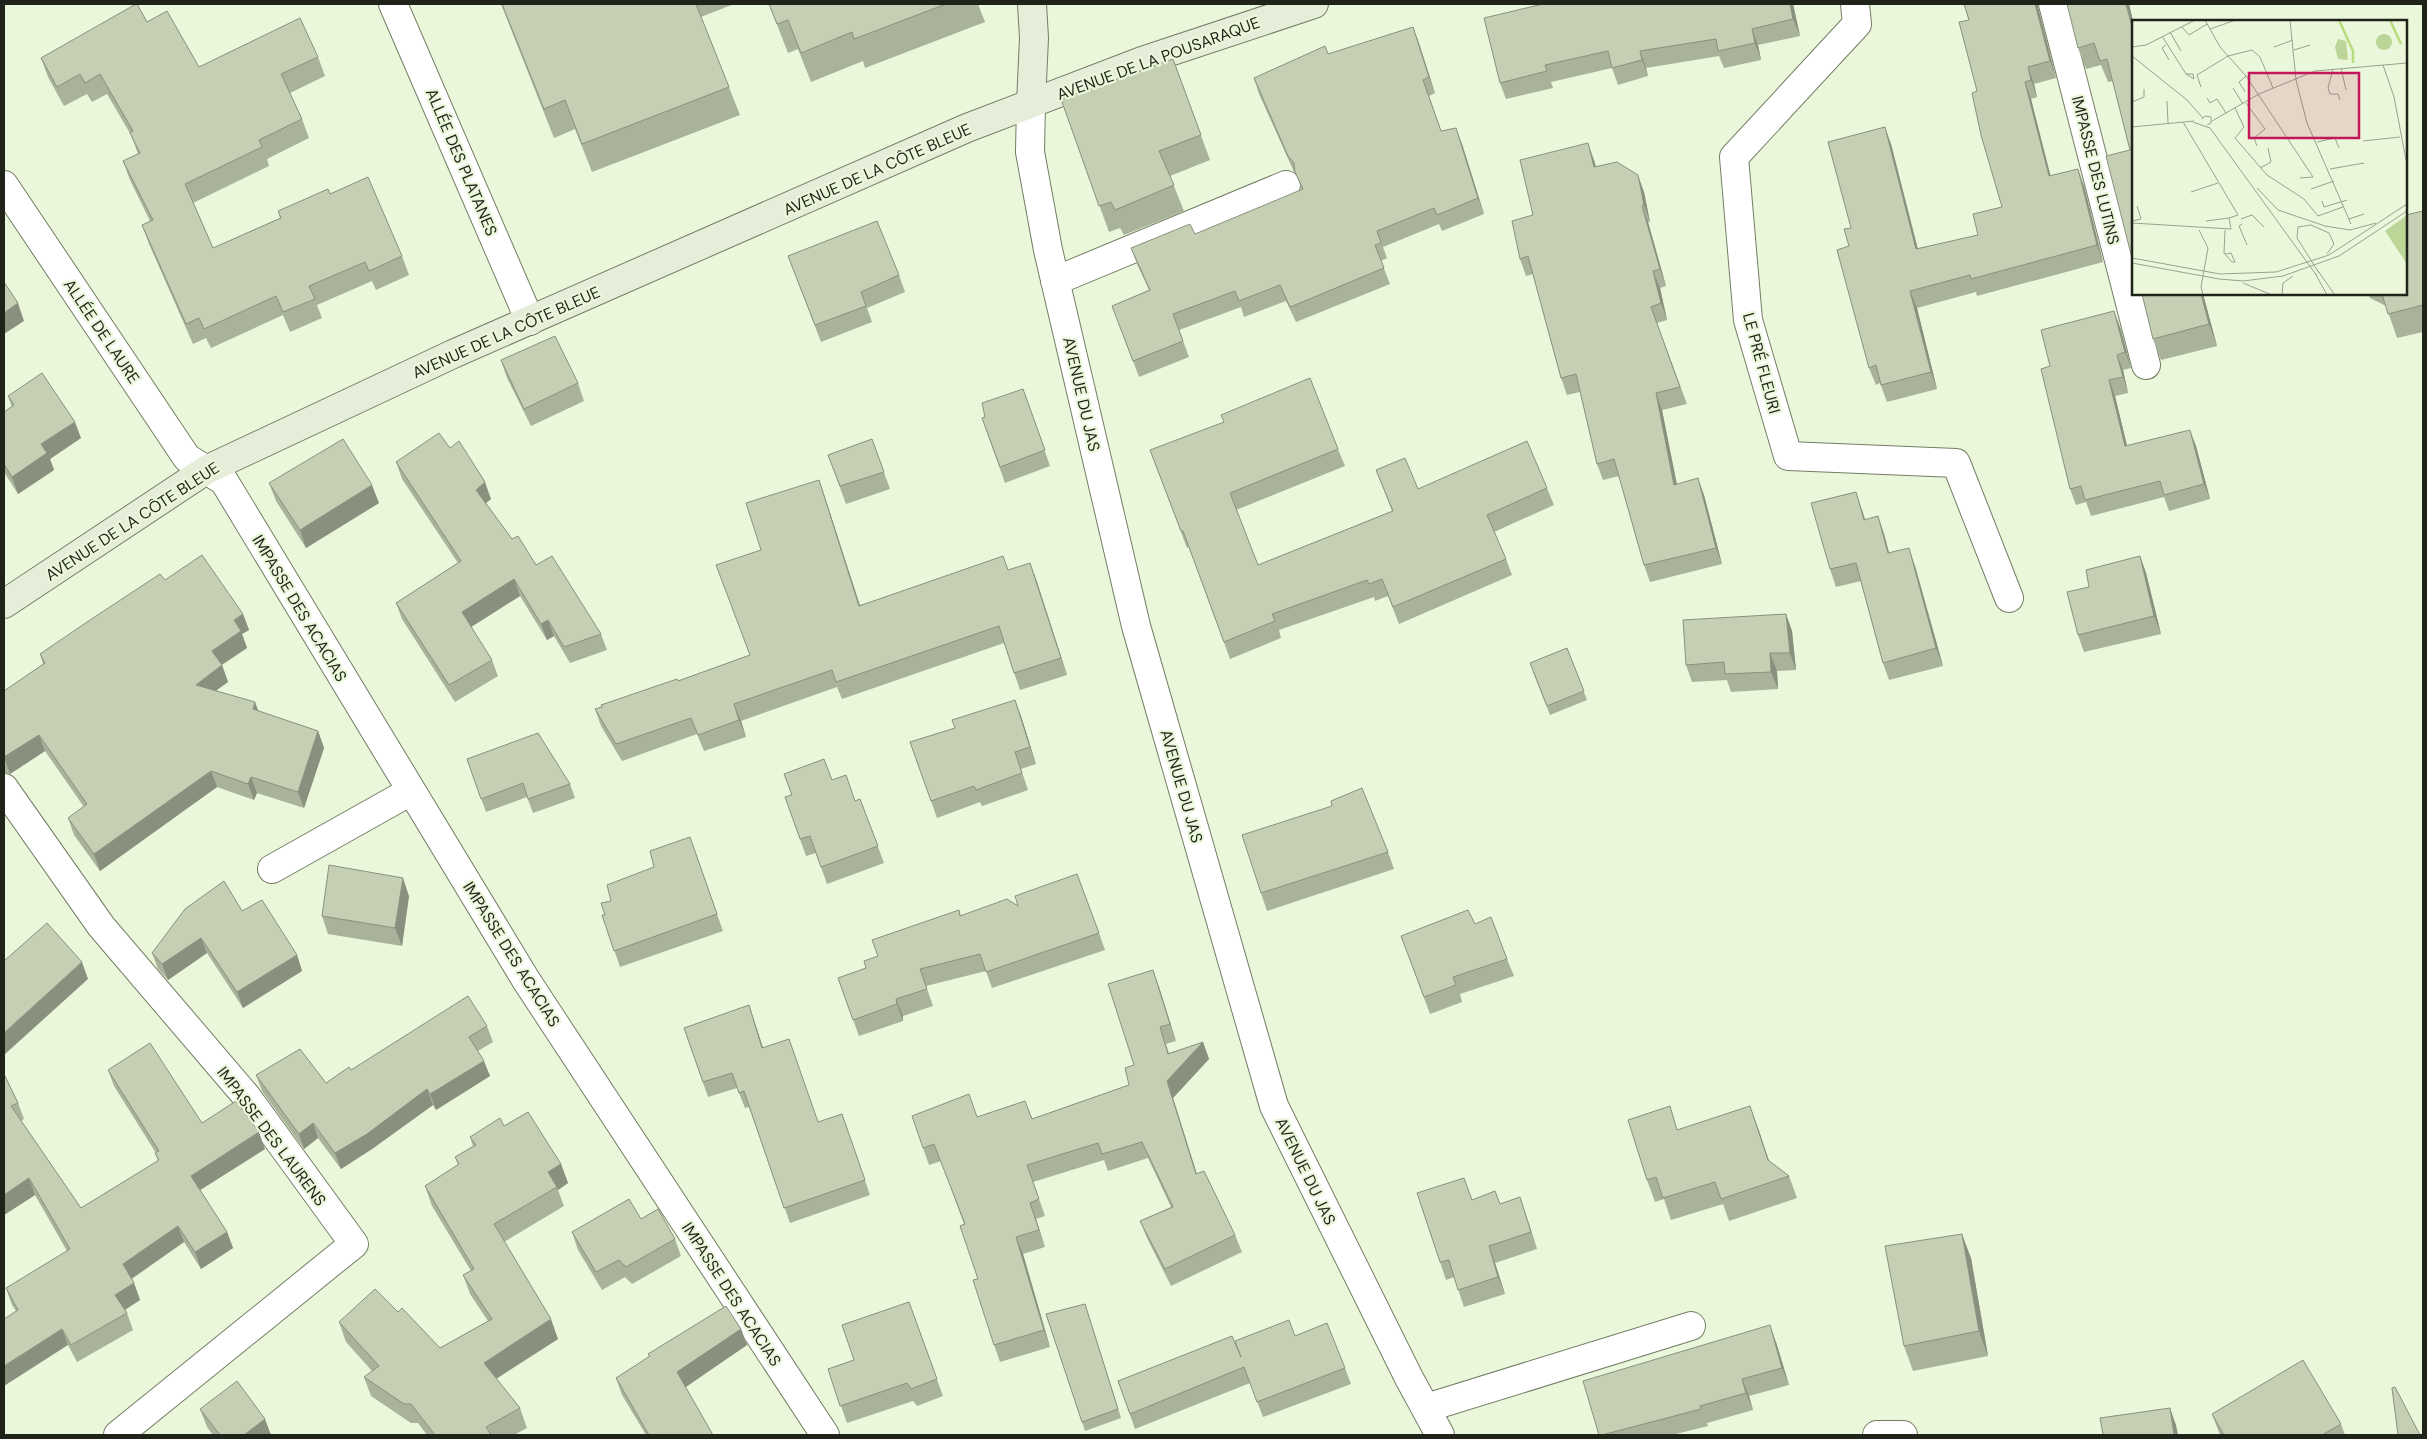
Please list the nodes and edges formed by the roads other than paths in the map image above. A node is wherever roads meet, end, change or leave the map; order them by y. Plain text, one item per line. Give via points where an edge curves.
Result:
1 (393, 4) edge
2 (1032, 4) edge
3 (1314, 4) edge
4 (1855, 4) edge
5 (2053, 4) edge
6 (1032, 103) junction
7 (1286, 185) dead end
8 (4, 186) edge
9 (1055, 281) junction
10 (530, 321) junction
11 (2146, 365) dead end
12 (206, 470) junction
13 (2009, 598) dead end
14 (4, 604) edge
15 (4, 788) edge
16 (411, 791) junction
17 (272, 869) dead end
18 (1691, 1326) dead end
19 (1426, 1408) junction
20 (118, 1435) edge
21 (826, 1435) edge
22 (1440, 1435) edge
23 (1877, 1435) edge
24 (1903, 1435) edge

1 - 10 street, ALLÉE DES PLATANES
2 - 6 street
3 - 6 street, AVENUE DE LA POUSARAQUE via 1142,61
4 - 13 street, LE PRÉ FLEURI via 1857,24 1734,157 1748,320 1788,456 1956,463
5 - 11 street, IMPASSE DES LUTINS
6 - 9 street, AVENUE DU JAS via 1030,152
6 - 10 street, AVENUE DE LA CÔTE BLEUE via 967,128
7 - 9 street
8 - 12 street, ALLÉE DE LAURE via 187,458
9 - 19 street, AVENUE DU JAS via 1136,626 1274,1106
10 - 12 street, AVENUE DE LA CÔTE BLEUE
12 - 14 street, AVENUE DE LA CÔTE BLEUE
12 - 16 street, IMPASSE DES ACACIAS via 224,481
15 - 20 street, IMPASSE DES LAURENS via 102,926 247,1097 354,1244
16 - 17 street
16 - 21 street, IMPASSE DES ACACIAS via 526,980
18 - 19 street
19 - 22 street, AVENUE DU JAS
23 - 24 street

